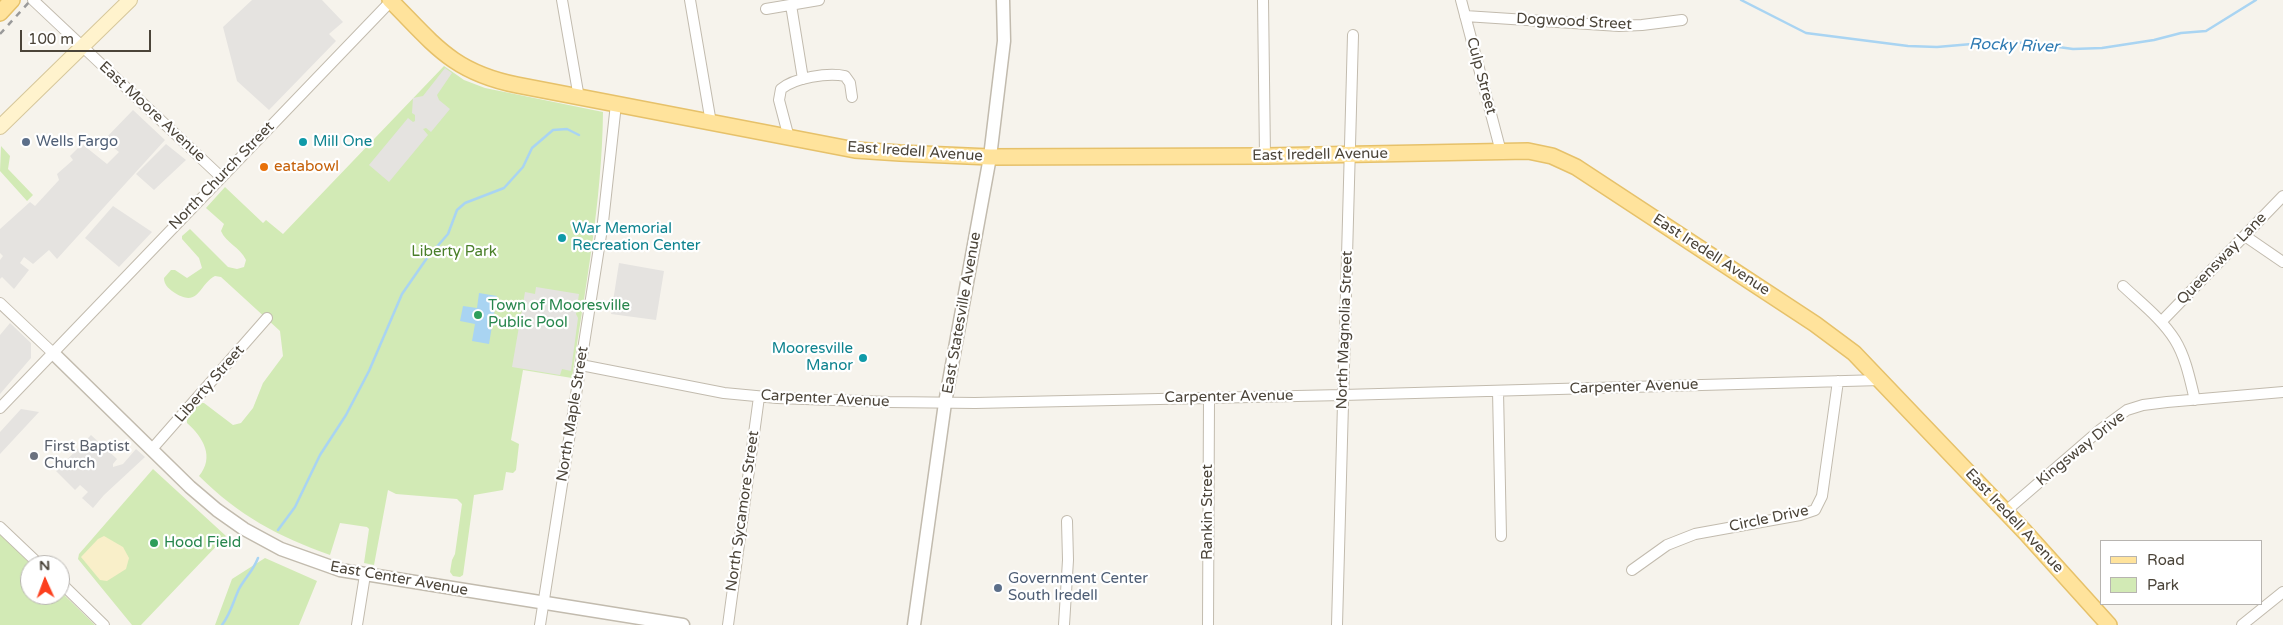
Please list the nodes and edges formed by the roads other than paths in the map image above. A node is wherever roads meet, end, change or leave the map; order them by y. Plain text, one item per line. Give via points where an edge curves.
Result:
1 (12, 0) edge
2 (33, 0) edge
3 (130, 0) edge
4 (391, 0) edge
5 (562, 0) edge
6 (690, 0) edge
7 (819, 0) edge
8 (1003, 0) edge
9 (1264, 0) edge
10 (1461, 0) edge
11 (791, 5) junction
12 (766, 9) dead end
13 (0, 14) edge
14 (1465, 16) junction
15 (1682, 20) dead end
16 (1353, 35) dead end
17 (83, 47) junction
18 (803, 79) junction
19 (852, 97) dead end
20 (580, 98) junction
21 (616, 104) junction
22 (711, 123) junction
23 (0, 127) edge
24 (789, 138) junction
25 (1501, 152) junction
26 (1350, 154) junction
27 (1265, 156) junction
28 (990, 157) junction
29 (221, 177) junction
30 (2283, 196) edge
31 (2245, 236) junction
32 (2283, 262) edge
33 (2123, 286) dead end
34 (0, 303) edge
35 (267, 318) dead end
36 (2162, 322) junction
37 (53, 353) junction
38 (581, 365) junction
39 (1881, 380) junction
40 (1838, 381) junction
41 (1498, 391) junction
42 (2283, 392) edge
43 (1343, 395) junction
44 (759, 396) junction
45 (1209, 398) junction
46 (2195, 400) junction
47 (945, 403) junction
48 (0, 408) edge
49 (152, 449) junction
50 (2006, 511) junction
51 (1067, 521) dead end
52 (0, 527) edge
53 (1501, 536) dead end
54 (29, 555) edge
55 (1632, 570) dead end
56 (365, 575) junction
57 (70, 592) edge
58 (2283, 592) edge
59 (543, 604) junction
60 (2101, 622) edge
61 (104, 625) edge
62 (357, 625) edge
63 (540, 625) edge
64 (683, 625) edge
65 (728, 625) edge
66 (914, 625) edge
67 (1064, 625) edge
68 (1208, 625) edge
69 (1337, 625) edge
70 (2242, 625) edge

1 - 13 main road
2 - 17 street, East Moore Avenue
3 - 17 main road
4 - 20 main road, East Iredell Avenue via 443,53 476,74
4 - 29 street, North Church Street
5 - 20 street
6 - 22 street
7 - 11 street
8 - 28 street, East Statesville Avenue via 1004,42
9 - 27 street
10 - 14 street, Culp Street
11 - 12 street
11 - 18 street
14 - 15 street, Dogwood Street via 1619,26
14 - 25 street, Culp Street
16 - 26 street, North Magnolia Street
17 - 23 main road
17 - 29 street, East Moore Avenue
18 - 19 street via 836,74 845,76
18 - 24 street via 790,82 781,89 779,100
20 - 21 main road, East Iredell Avenue
21 - 22 main road, East Iredell Avenue
21 - 38 street, North Maple Street via 603,222
22 - 24 main road, East Iredell Avenue
24 - 28 main road, East Iredell Avenue via 855,150
25 - 26 main road, East Iredell Avenue
25 - 39 main road, East Iredell Avenue via 1544,154 1576,167 1815,324 1854,353
26 - 27 main road, East Iredell Avenue
26 - 43 street, North Magnolia Street
27 - 28 main road, East Iredell Avenue
28 - 47 street, East Statesville Avenue
29 - 37 street, North Church Street
30 - 31 street, Queensway Lane
31 - 32 street
31 - 36 street, Queensway Lane
33 - 36 street
34 - 37 street, East Center Avenue
35 - 49 street, Liberty Street
36 - 46 street via 2179,350
37 - 48 street, North Church Street
37 - 49 street, East Center Avenue
38 - 44 street, Carpenter Avenue via 724,393
38 - 59 street, North Maple Street
39 - 40 street, Carpenter Avenue
39 - 50 main road, East Iredell Avenue
40 - 41 street, Carpenter Avenue
40 - 55 street, Circle Drive via 1822,496 1815,510 1695,534 1667,545
41 - 43 street, Carpenter Avenue
41 - 53 street
42 - 46 street, Kingsway Drive
43 - 45 street, Carpenter Avenue
43 - 69 street, North Magnolia Street
44 - 47 street, Carpenter Avenue via 833,402
44 - 65 street, North Sycamore Street
45 - 47 street, Carpenter Avenue
45 - 68 street, Rankin Street
46 - 50 street, Kingsway Drive via 2143,405 2120,414
47 - 66 street, East Statesville Avenue
49 - 56 street, East Center Avenue via 190,487 244,529 313,562
50 - 60 main road, East Iredell Avenue
51 - 67 street
52 - 54 street
56 - 59 street, East Center Avenue
56 - 62 street
57 - 61 street
58 - 70 street
59 - 63 street, North Maple Street
59 - 64 street, East Center Avenue

